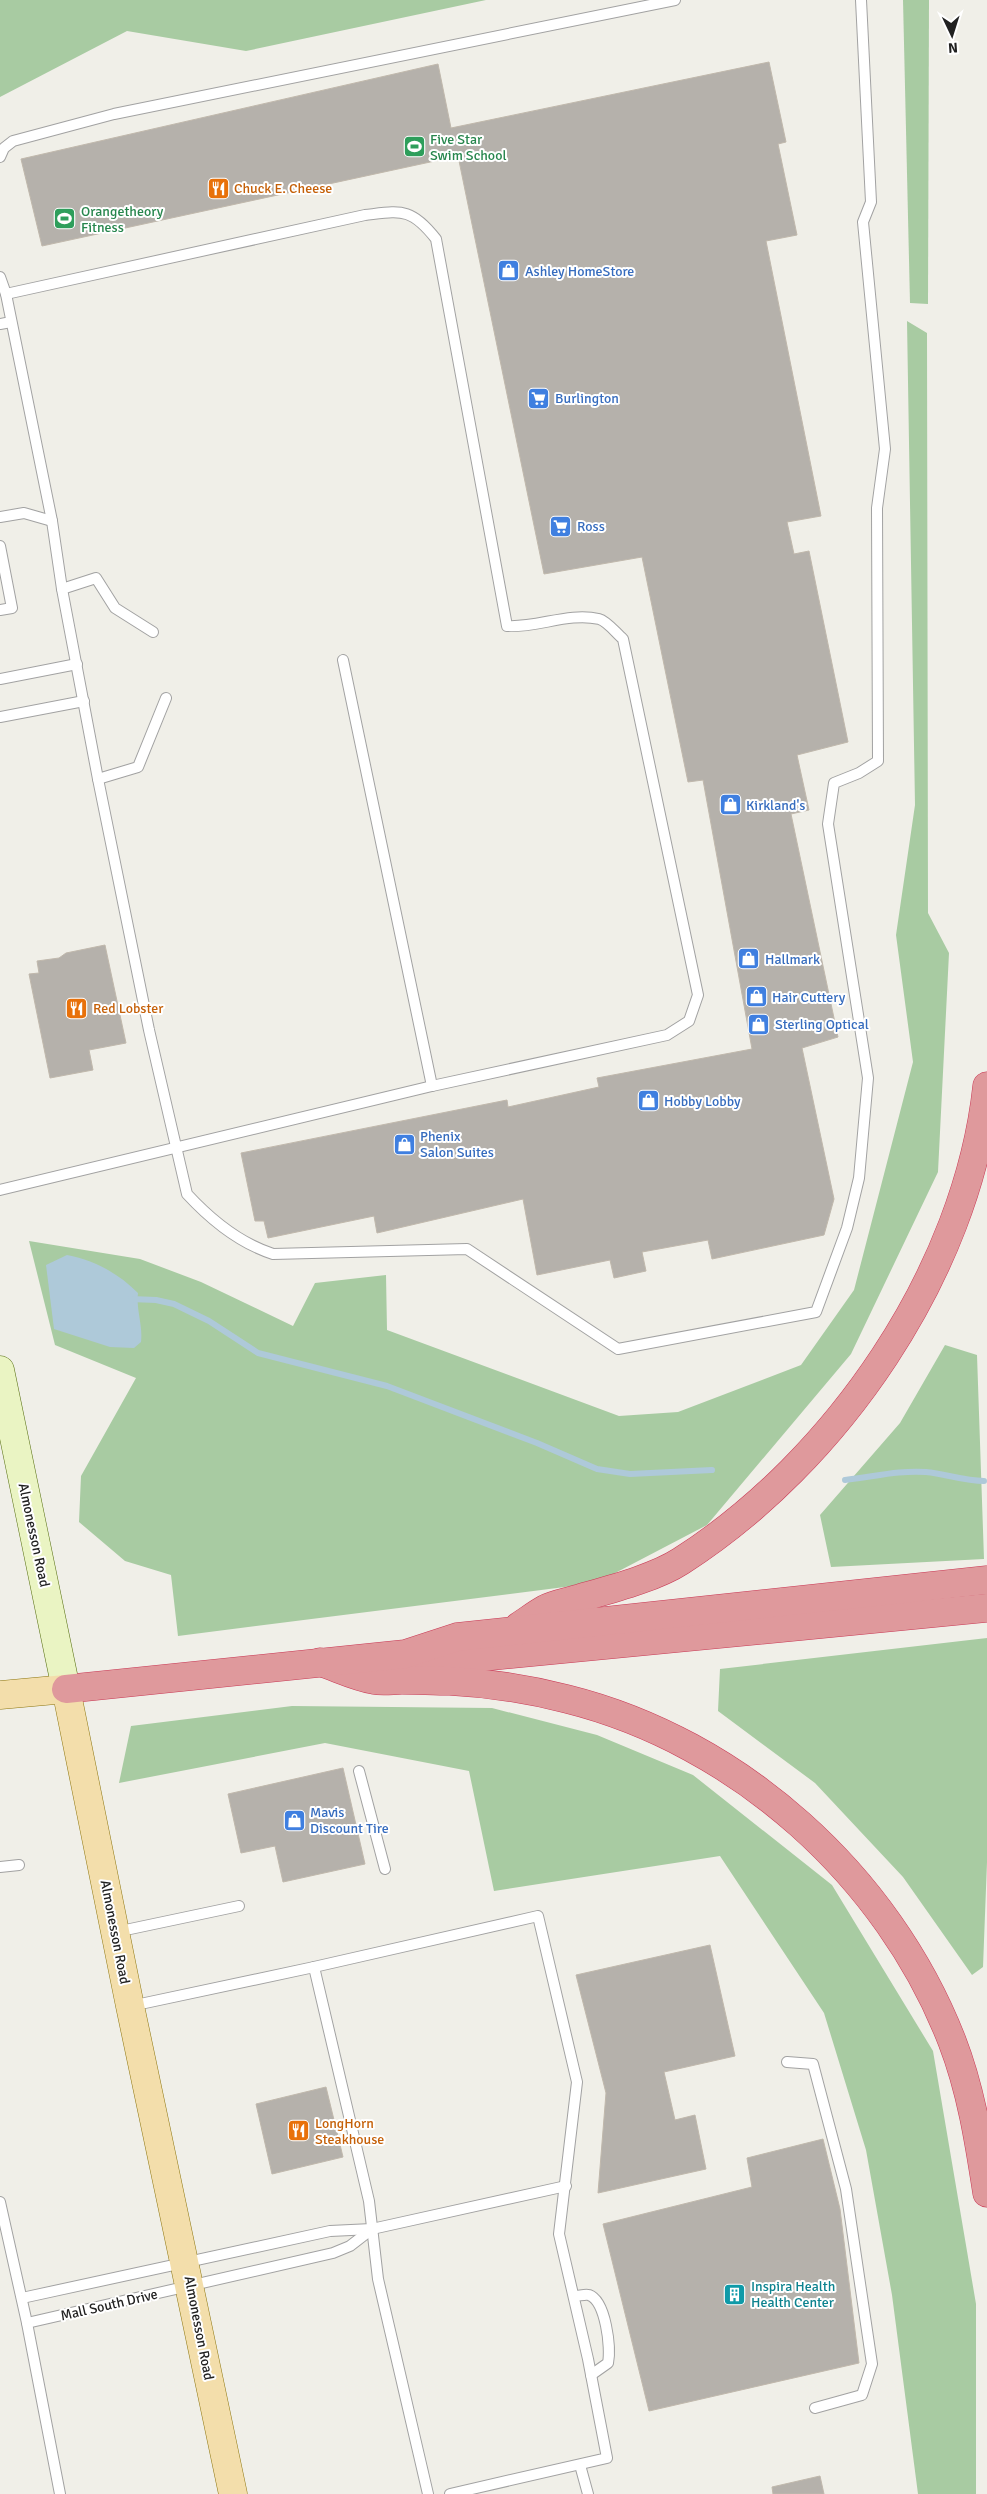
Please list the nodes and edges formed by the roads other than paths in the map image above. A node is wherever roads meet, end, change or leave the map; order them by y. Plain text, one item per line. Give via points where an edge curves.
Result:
1 (675, 0) edge
2 (861, 0) edge
3 (0, 157) edge
4 (0, 277) edge
5 (6, 294) junction
6 (11, 322) junction
7 (0, 324) edge
8 (0, 517) edge
9 (52, 521) junction
10 (0, 546) edge
11 (62, 589) junction
12 (0, 610) edge
13 (153, 632) dead end
14 (343, 660) dead end
15 (77, 664) junction
16 (0, 679) edge
17 (166, 698) dead end
18 (84, 701) junction
19 (0, 717) edge
20 (98, 779) junction
21 (432, 1086) junction
22 (987, 1086) edge
23 (176, 1148) junction
24 (0, 1190) edge
25 (0, 1370) edge
26 (4, 1411) edge
27 (987, 1580) edge
28 (987, 1608) edge
29 (512, 1631) junction
30 (405, 1654) junction
31 (320, 1662) junction
32 (66, 1689) junction
33 (0, 1695) edge
34 (359, 1771) dead end
35 (19, 1865) dead end
36 (0, 1866) edge
37 (386, 1869) dead end
38 (239, 1906) dead end
39 (115, 1932) junction
40 (314, 1968) junction
41 (130, 2006) junction
42 (786, 2062) dead end
43 (566, 2186) junction
44 (987, 2193) edge
45 (0, 2202) edge
46 (372, 2228) junction
47 (188, 2276) junction
48 (574, 2296) junction
49 (22, 2298) junction
50 (27, 2324) junction
51 (591, 2375) junction
52 (815, 2408) dead end
53 (580, 2465) junction
54 (60, 2494) edge
55 (233, 2494) edge
56 (428, 2494) edge
57 (450, 2494) edge
58 (588, 2494) edge

1 - 3 lane via 114,114 13,140
2 - 23 lane via 871,202 863,222 885,449 877,508 878,761 834,783 828,824 868,1078 859,1178 847,1228 816,1312 618,1349 467,1250 273,1254 256,1248 205,1214 187,1194
4 - 5 lane
5 - 6 lane
5 - 21 lane via 365,215 403,211 424,224 436,238 507,626 522,627 578,618 601,620 623,638 698,994 688,1021 667,1035
6 - 7 lane
6 - 9 lane
8 - 9 lane via 24,513
9 - 11 lane
10 - 12 lane via 12,608
11 - 13 lane via 96,578 115,608
11 - 15 lane
14 - 21 lane
15 - 16 lane
15 - 18 lane
17 - 20 lane via 138,766
18 - 19 lane
18 - 20 lane
20 - 23 lane
21 - 23 lane
22 - 29 highway via 974,1160 933,1269 874,1372 830,1428 780,1485 737,1521 679,1562 624,1586 546,1609
23 - 24 lane
25 - 26 street, Almonesson Road
26 - 32 street, Almonesson Road
27 - 29 highway
28 - 30 highway via 460,1660
29 - 30 highway via 457,1638
30 - 31 highway
31 - 32 highway
31 - 44 highway via 375,1680 509,1686 569,1699 682,1743 738,1776 802,1825 872,1899 926,1984 952,2040 967,2084
32 - 33 main road
32 - 39 main road, Almonesson Road
34 - 37 lane
35 - 36 lane
38 - 39 lane
39 - 41 main road, Almonesson Road
40 - 41 lane
40 - 43 lane via 538,1916 577,2082
40 - 46 lane via 369,2201
41 - 47 main road, Almonesson Road
42 - 52 lane via 813,2064 846,2189 872,2364 862,2396
43 - 46 lane
43 - 48 lane via 558,2234
45 - 49 lane
46 - 47 lane via 330,2231
46 - 47 lane via 350,2246 333,2254
46 - 56 lane via 378,2279
47 - 49 lane, Mall South Drive
47 - 50 lane, Mall South Drive
47 - 55 main road, Almonesson Road
48 - 51 lane
48 - 51 lane via 588,2294 596,2299 604,2315 610,2354 608,2363
49 - 50 lane
50 - 54 lane
51 - 53 lane via 607,2458
53 - 57 lane
53 - 58 lane

